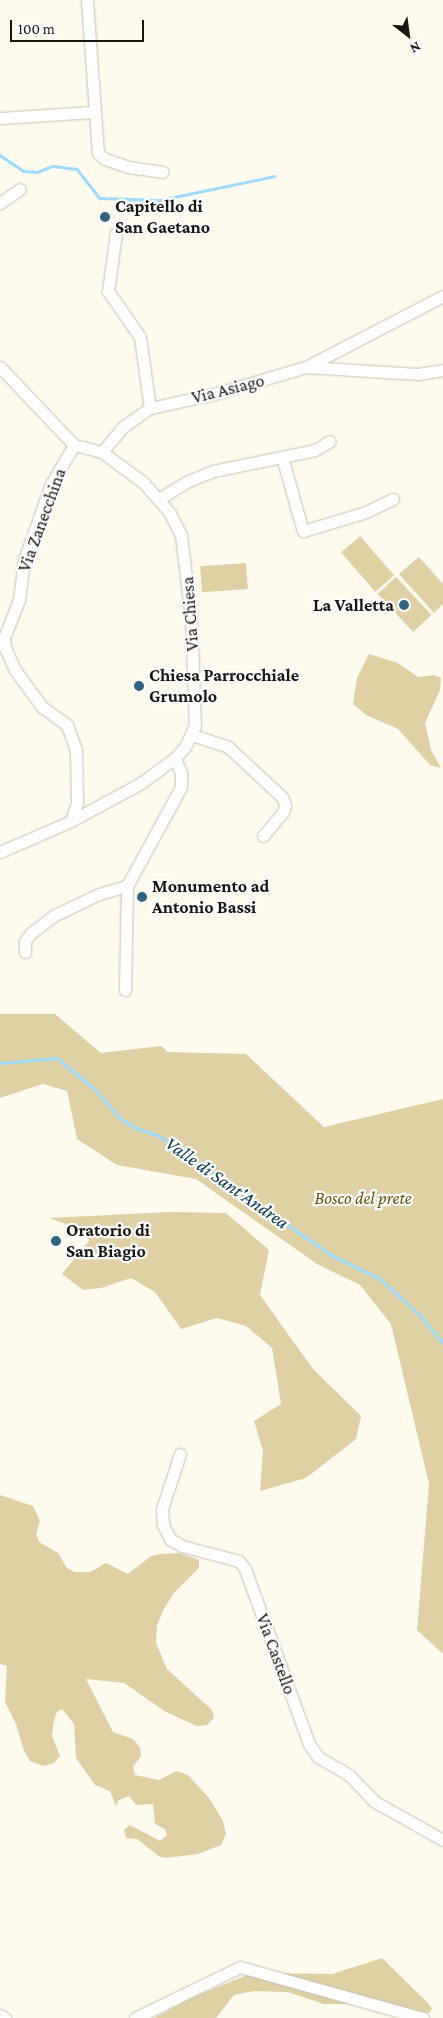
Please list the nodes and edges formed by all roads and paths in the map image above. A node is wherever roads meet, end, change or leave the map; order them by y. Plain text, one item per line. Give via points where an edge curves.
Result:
1 (87, 0) edge
2 (93, 112) junction
3 (0, 118) edge
4 (163, 172) dead end
5 (20, 189) dead end
6 (0, 203) edge
7 (116, 232) dead end
8 (443, 296) edge
9 (0, 367) edge
10 (306, 367) junction
11 (443, 370) edge
12 (150, 408) junction
13 (330, 441) dead end
14 (74, 445) junction
15 (102, 452) junction
16 (282, 457) junction
17 (159, 499) junction
18 (393, 499) dead end
19 (192, 734) junction
20 (175, 758) junction
21 (70, 821) junction
22 (263, 836) dead end
23 (0, 852) edge
24 (127, 886) junction
25 (26, 952) dead end
26 (125, 990) dead end
27 (180, 1454) dead end
28 (443, 1840) edge
29 (0, 2015) edge
30 (5, 2018) edge
31 (135, 2018) edge
32 (423, 2018) edge

1 - 2 street
2 - 3 street
2 - 4 street via 96,147 101,157 128,167
5 - 6 street
7 - 12 street via 108,291 140,337
8 - 10 street, Via Asiago
9 - 14 street
10 - 11 street, Via Asiago via 418,374
10 - 12 street, Via Asiago via 214,394
12 - 15 street, Via Asiago via 124,426
13 - 16 street via 315,450
14 - 15 street
14 - 21 street, Via Zanecchina via 51,484 24,560 19,600 4,638 4,648 16,670 42,707 67,725 76,750 77,803
15 - 17 street, Via Chiesa via 144,483
16 - 17 street via 213,471 186,482
16 - 18 street via 303,531 366,512
17 - 19 street, Via Chiesa via 181,535 188,578 195,714
19 - 20 street, Via Chiesa
19 - 22 street via 228,747 282,797 286,805 283,812
20 - 21 street, Via Chiesa via 141,783
20 - 24 street via 181,773 181,787
21 - 23 street
24 - 25 street via 100,894 55,915 31,933 25,941
24 - 26 street
27 - 28 street, Via Castello via 162,1510 163,1525 170,1539 182,1546 239,1561 245,1569 309,1744 318,1757 349,1774 374,1802
29 - 30 street
31 - 32 street via 240,1967

